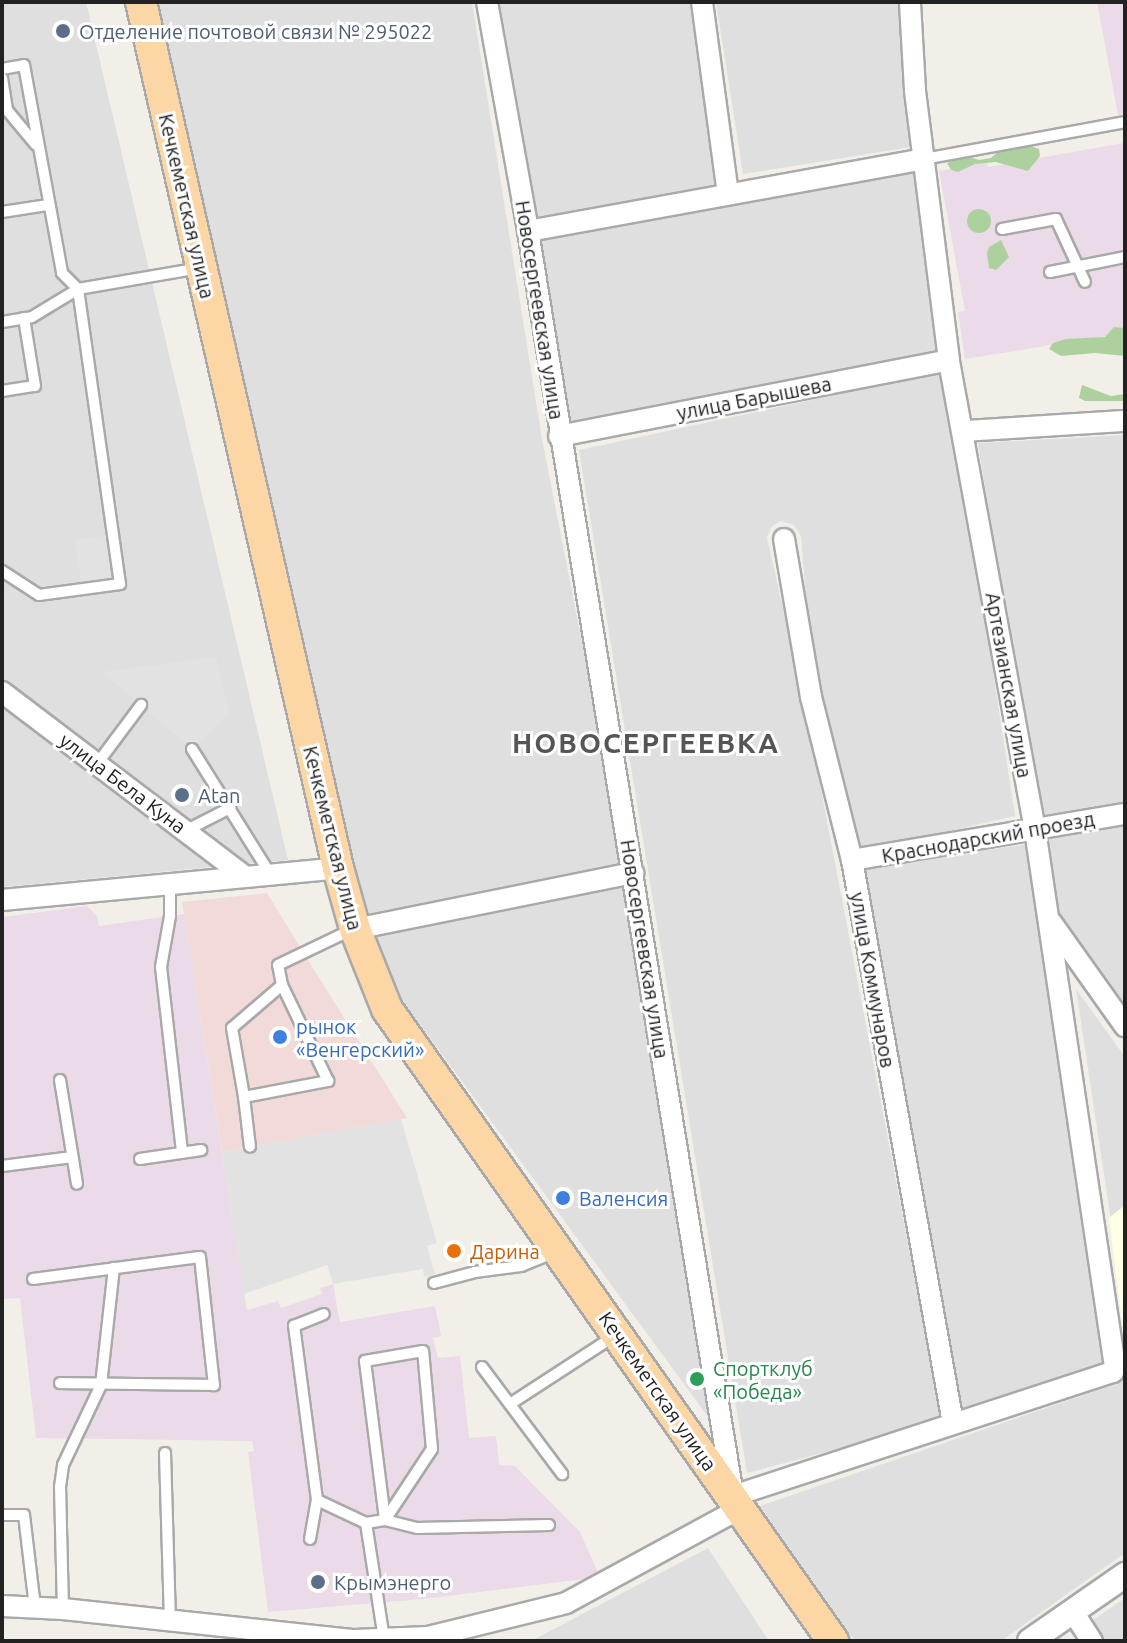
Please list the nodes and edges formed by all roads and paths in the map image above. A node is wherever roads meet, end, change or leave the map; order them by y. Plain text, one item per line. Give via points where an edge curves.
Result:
1 (141, 2) edge
2 (487, 2) edge
3 (702, 2) edge
4 (910, 2) edge
5 (2, 69) edge
6 (2, 78) edge
7 (1125, 122) edge
8 (38, 148) junction
9 (924, 159) junction
10 (728, 194) junction
11 (48, 205) junction
12 (2, 212) edge
13 (1002, 229) dead end
14 (528, 231) junction
15 (1125, 257) edge
16 (1081, 266) junction
17 (201, 267) junction
18 (1050, 272) dead end
19 (1085, 282) dead end
20 (78, 289) junction
21 (24, 318) junction
22 (2, 322) edge
23 (949, 360) junction
24 (2, 391) edge
25 (1125, 421) edge
26 (965, 431) junction
27 (559, 436) junction
28 (784, 539) dead end
29 (2, 571) edge
30 (2, 692) edge
31 (141, 705) dead end
32 (192, 749) dead end
33 (97, 764) junction
34 (230, 808) junction
35 (1125, 814) edge
36 (1035, 830) junction
37 (185, 831) junction
38 (852, 860) junction
39 (338, 868) junction
40 (269, 872) junction
41 (633, 873) junction
42 (243, 875) junction
43 (170, 882) junction
44 (2, 900) edge
45 (1048, 919) junction
46 (355, 929) junction
47 (282, 985) junction
48 (1125, 1026) edge
49 (60, 1080) dead end
50 (244, 1097) junction
51 (250, 1147) dead end
52 (201, 1150) dead end
53 (182, 1152) junction
54 (72, 1157) junction
55 (140, 1159) dead end
56 (2, 1166) edge
57 (77, 1184) dead end
58 (558, 1251) junction
59 (114, 1268) junction
60 (33, 1279) dead end
61 (434, 1283) dead end
62 (324, 1314) dead end
63 (617, 1334) junction
64 (482, 1367) dead end
65 (60, 1383) dead end
66 (101, 1385) junction
67 (510, 1404) junction
68 (953, 1423) junction
69 (165, 1453) dead end
70 (562, 1474) dead end
71 (317, 1500) junction
72 (737, 1502) junction
73 (2, 1515) edge
74 (385, 1520) junction
75 (366, 1523) junction
76 (549, 1525) dead end
77 (310, 1539) dead end
78 (1125, 1575) edge
79 (2, 1606) edge
80 (35, 1607) junction
81 (63, 1609) junction
82 (1073, 1612) junction
83 (170, 1622) junction
84 (384, 1639) junction
85 (833, 1641) edge
86 (1030, 1641) edge
87 (1092, 1641) edge

1 - 17 main road, Кечкеметская улица
2 - 14 street, Новосергеевская улица
3 - 10 street
4 - 9 street, Артезианская улица
5 - 8 lane via 24,65
6 - 8 lane via 7,110
7 - 9 lane
8 - 11 lane
9 - 10 street
9 - 23 street, Артезианская улица
10 - 14 street
11 - 12 lane
11 - 20 lane via 62,273
13 - 16 lane via 1056,219
14 - 27 street, Новосергеевская улица
15 - 16 lane
16 - 18 lane
16 - 19 lane
17 - 20 lane
17 - 39 main road, Кечкеметская улица
20 - 21 lane
20 - 29 lane via 120,584 39,595
21 - 22 lane
21 - 24 lane via 35,386
23 - 26 street, Артезианская улица
23 - 27 street, улица Барышева
25 - 26 street
26 - 36 street, Артезианская улица
27 - 41 street, Новосергеевская улица
28 - 38 street, улица Коммунаров via 811,697
30 - 33 street, улица Бела Куна
31 - 33 lane
32 - 34 lane
33 - 37 street, улица Бела Куна
34 - 37 lane
34 - 40 lane
35 - 36 street, Краснодарский проезд
36 - 38 street, Краснодарский проезд
36 - 45 street, Артезианская улица
37 - 42 street, улица Бела Куна
38 - 68 street, улица Коммунаров
39 - 40 street
39 - 46 main road, Кечкеметская улица
40 - 42 street
41 - 46 street
41 - 72 street, Новосергеевская улица
42 - 43 street
43 - 44 street
43 - 53 lane via 161,967
45 - 48 street
45 - 68 street, Артезианская улица via 1115,1367 1113,1372
46 - 47 lane via 278,965
46 - 58 main road, Кечкеметская улица via 387,1009
47 - 50 lane via 232,1028
47 - 50 lane via 328,1081
49 - 54 lane
50 - 51 lane
52 - 53 lane
53 - 55 lane
54 - 56 lane
54 - 57 lane
58 - 61 lane via 521,1266
58 - 63 main road, Кечкеметская улица
59 - 60 lane
59 - 66 lane
59 - 66 lane via 200,1257 214,1385
62 - 71 lane via 294,1326
63 - 67 lane
63 - 72 main road, Кечкеметская улица
64 - 67 lane
65 - 66 lane
66 - 81 lane via 63,1465
67 - 70 lane
68 - 72 street
69 - 83 lane
71 - 75 lane
71 - 77 lane
72 - 84 street via 566,1603 428,1637
72 - 85 main road, Кечкеметская улица
73 - 80 lane via 24,1515
74 - 74 lane via 432,1449 423,1351 365,1361
74 - 75 lane
74 - 76 lane via 417,1528
75 - 84 lane
78 - 82 street
79 - 80 street
80 - 81 street
81 - 83 street
82 - 86 street
82 - 87 street
83 - 84 street

